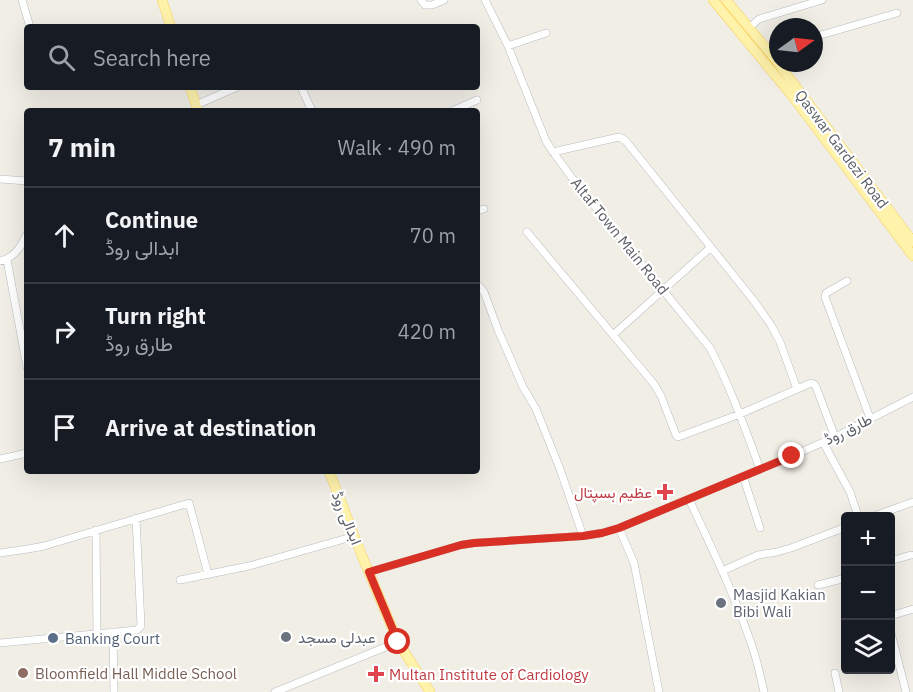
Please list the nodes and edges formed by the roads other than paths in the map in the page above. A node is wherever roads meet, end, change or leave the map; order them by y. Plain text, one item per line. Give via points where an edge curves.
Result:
1 (22, 0) edge
2 (162, 0) edge
3 (421, 0) edge
4 (444, 0) edge
5 (485, 0) edge
6 (714, 0) edge
7 (726, 0) edge
8 (822, 0) edge
9 (897, 13) dead end
10 (29, 24) edge
11 (170, 24) edge
12 (749, 28) junction
13 (546, 33) dead end
14 (823, 34) edge
15 (508, 46) junction
16 (191, 90) edge
17 (231, 90) edge
18 (302, 90) edge
19 (477, 100) dead end
20 (197, 108) edge
21 (311, 108) edge
22 (459, 108) edge
23 (553, 152) junction
24 (0, 179) edge
25 (24, 181) edge
26 (527, 232) dead end
27 (24, 240) edge
28 (913, 242) edge
29 (711, 247) junction
30 (913, 256) edge
31 (4, 260) edge
32 (847, 280) dead end
33 (480, 287) edge
34 (663, 290) junction
35 (24, 334) edge
36 (613, 335) junction
37 (797, 389) junction
38 (913, 397) edge
39 (740, 414) junction
40 (870, 418) junction
41 (835, 437) junction
42 (823, 442) junction
43 (24, 454) edge
44 (0, 459) edge
45 (760, 469) junction
46 (330, 474) edge
47 (743, 476) junction
48 (689, 499) junction
49 (913, 502) edge
50 (857, 512) edge
51 (885, 512) edge
52 (136, 518) junction
53 (619, 528) junction
54 (760, 528) dead end
55 (841, 529) edge
56 (96, 530) junction
57 (355, 536) junction
58 (583, 536) junction
59 (0, 553) edge
60 (912, 555) edge
61 (895, 560) edge
62 (722, 571) junction
63 (369, 572) junction
64 (208, 574) junction
65 (841, 579) edge
66 (180, 580) dead end
67 (818, 585) dead end
68 (913, 610) edge
69 (895, 615) edge
70 (113, 632) junction
71 (98, 634) junction
72 (398, 642) junction
73 (0, 643) edge
74 (895, 646) edge
75 (835, 673) dead end
76 (114, 692) edge
77 (275, 692) edge
78 (430, 692) edge
79 (659, 692) edge
80 (764, 692) edge
81 (839, 692) edge
82 (906, 692) edge

1 - 10 street
2 - 11 main road
3 - 4 street via 425,5
5 - 15 street, Altaf Town Main Road
6 - 30 main road
7 - 12 main road, Qaswar Gardezi Road
8 - 12 street via 759,19
9 - 14 street
12 - 28 main road, Qaswar Gardezi Road
13 - 15 street
15 - 23 street, Altaf Town Main Road
16 - 20 main road
17 - 20 street
18 - 21 street
19 - 22 street
23 - 29 street via 622,138
23 - 34 street, Altaf Town Main Road
24 - 25 street
26 - 36 street
27 - 31 street
29 - 34 street
29 - 37 street via 771,325
31 - 35 street
32 - 40 street via 825,297
33 - 58 street via 536,409
34 - 36 street
34 - 39 street, Altaf Town Main Road via 710,348
36 - 39 street via 654,384 678,437
37 - 39 street
37 - 41 street via 814,384
38 - 40 street, طارق روڈ
39 - 45 street, Altaf Town Main Road
40 - 41 street, طارق روڈ
41 - 42 street, طارق روڈ
42 - 45 street, طارق روڈ
42 - 50 street
43 - 44 street
45 - 47 street, طارق روڈ
46 - 57 main road, ابدالی روڈ
47 - 48 street, طارق روڈ
47 - 54 street
48 - 53 street, طارق روڈ
48 - 62 street
49 - 51 street
52 - 56 street
52 - 64 street via 189,503
52 - 70 street via 141,626 137,630
53 - 58 street, طارق روڈ
53 - 79 street via 634,563
55 - 62 street via 791,548 758,555
56 - 59 street via 44,546
56 - 71 street
57 - 63 main road, ابدالی روڈ
57 - 64 street
58 - 63 street, طارق روڈ via 467,544
60 - 61 street
62 - 80 street via 754,652
63 - 72 main road, ابدالی روڈ
64 - 66 street
65 - 67 street
68 - 69 street
70 - 71 street
70 - 76 street
71 - 73 street
72 - 77 street
72 - 78 main road, ابدالی روڈ
74 - 82 street
75 - 81 street

